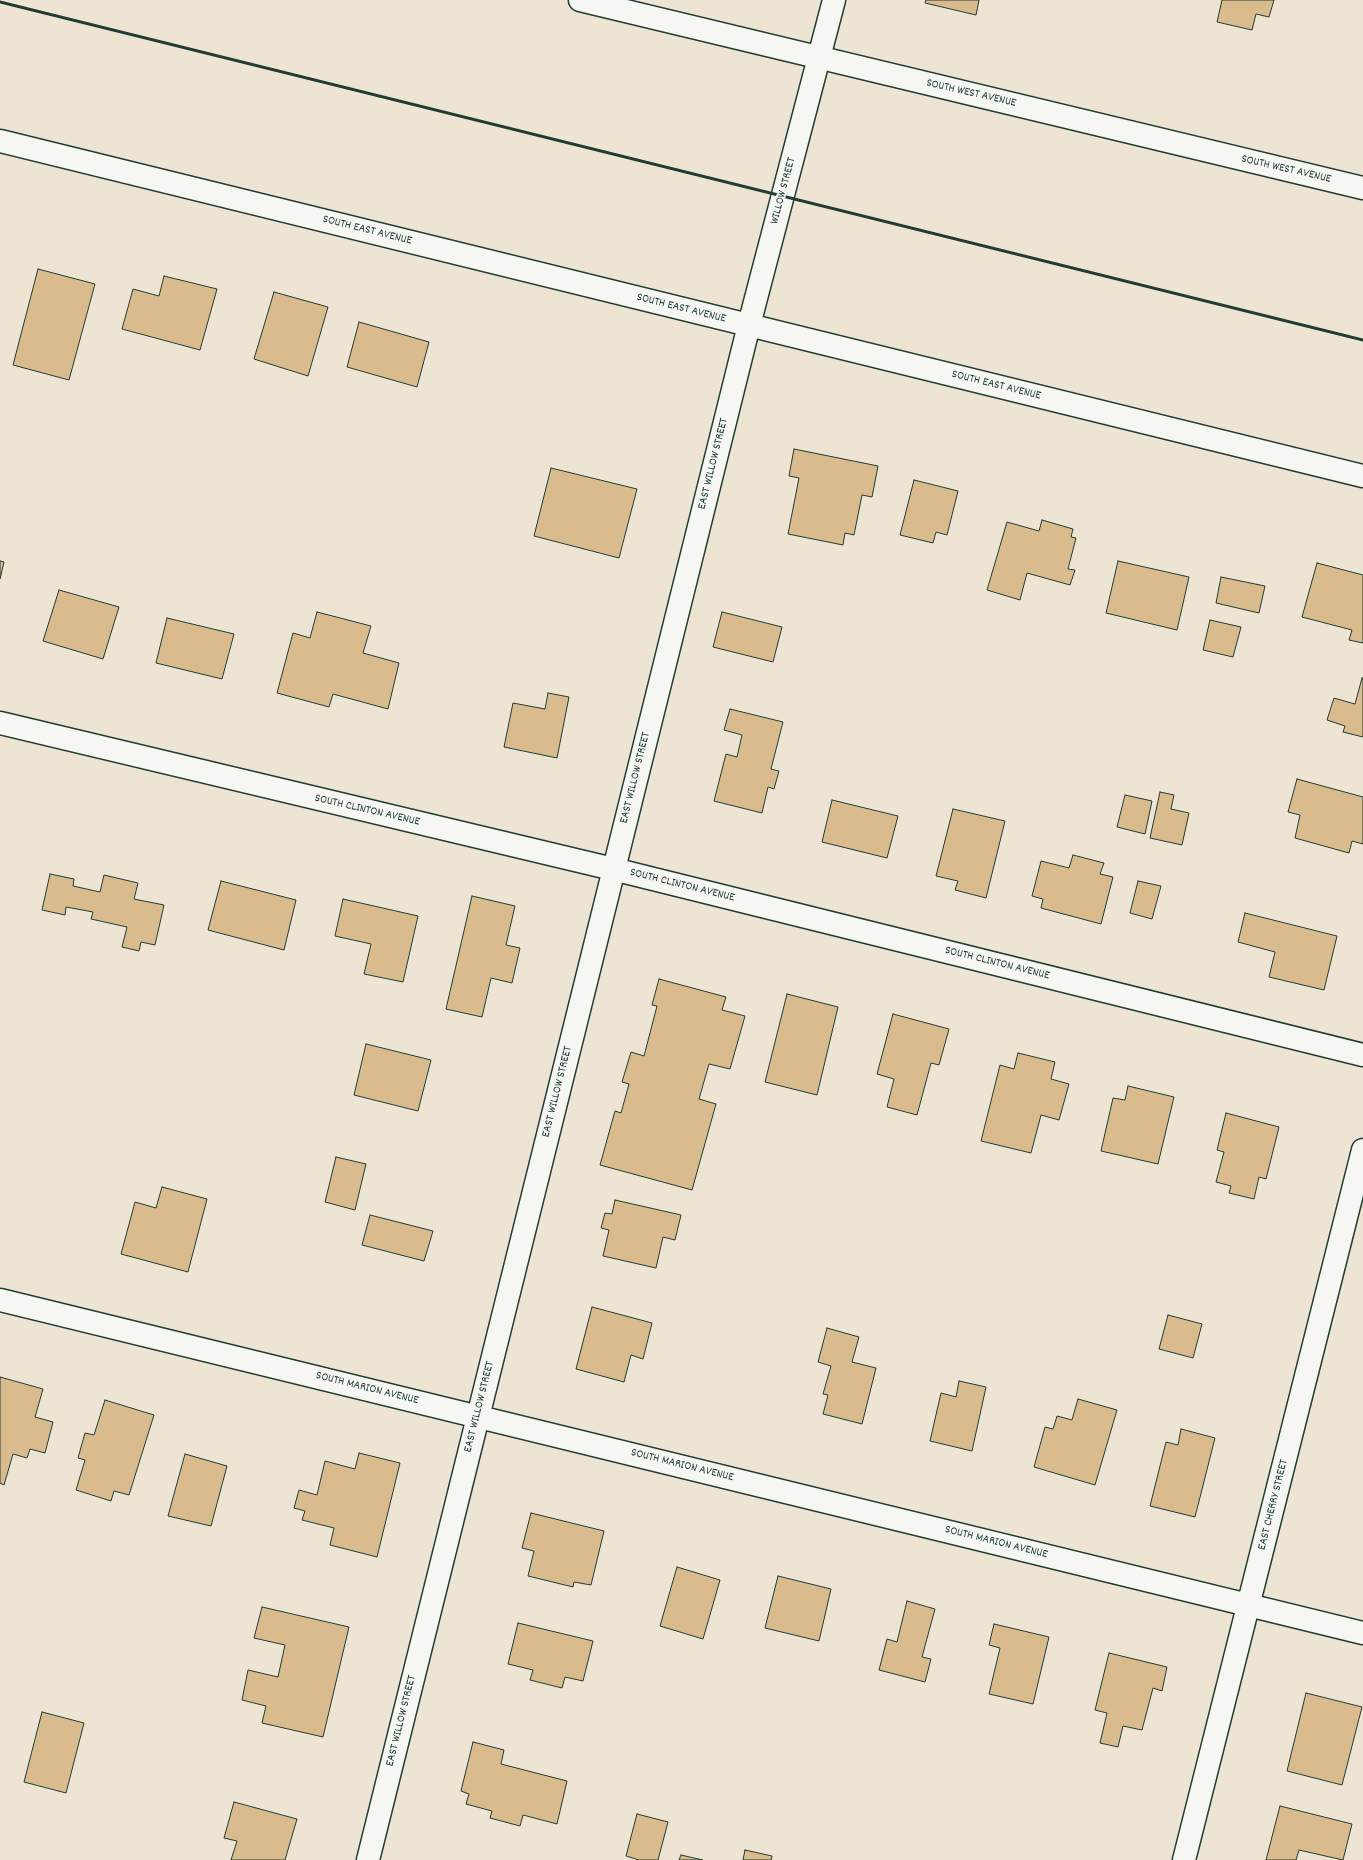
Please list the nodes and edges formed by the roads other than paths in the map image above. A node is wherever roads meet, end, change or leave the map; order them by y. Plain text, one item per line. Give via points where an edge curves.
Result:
1 (580, 0) edge
2 (834, 0) edge
3 (819, 58) junction
4 (0, 142) edge
5 (1363, 188) edge
6 (749, 325) junction
7 (1363, 476) edge
8 (0, 723) edge
9 (613, 870) junction
10 (1363, 1055) edge
11 (1363, 1150) edge
12 (0, 1300) edge
13 (478, 1416) junction
14 (1249, 1605) junction
15 (1363, 1633) edge
16 (368, 1860) edge
17 (1184, 1860) edge

1 - 3 street, SOUTH WEST AVENUE
2 - 3 street, WILLOW STREET
3 - 5 street, SOUTH WEST AVENUE
3 - 6 street, WILLOW STREET
4 - 6 street, SOUTH EAST AVENUE
6 - 7 street, SOUTH EAST AVENUE
6 - 9 street, EAST WILLOW STREET
8 - 9 street, SOUTH CLINTON AVENUE
9 - 10 street, SOUTH CLINTON AVENUE
9 - 13 street, EAST WILLOW STREET
11 - 14 street, EAST CHERRY STREET
12 - 13 street, SOUTH MARION AVENUE
13 - 14 street, SOUTH MARION AVENUE
13 - 16 street, EAST WILLOW STREET
14 - 15 street, SOUTH MARION AVENUE
14 - 17 street, EAST CHERRY STREET

